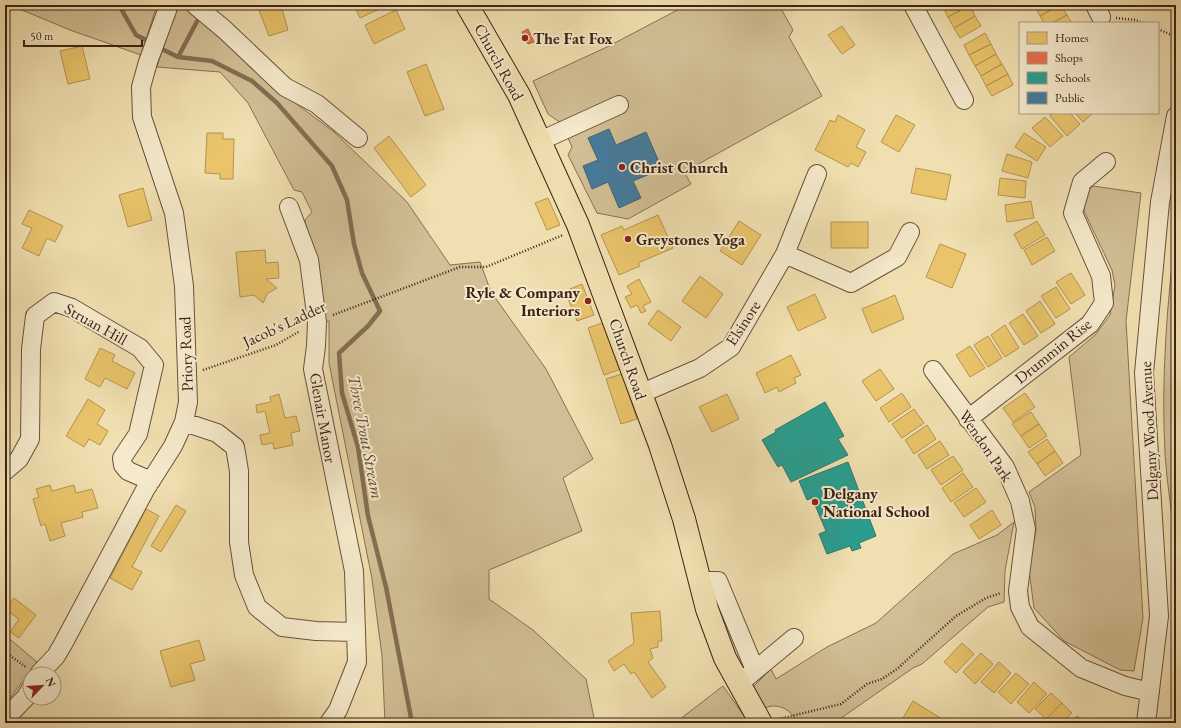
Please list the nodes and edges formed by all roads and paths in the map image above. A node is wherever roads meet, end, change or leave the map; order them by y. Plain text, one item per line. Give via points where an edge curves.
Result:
1 (169, 5) edge
2 (467, 5) edge
3 (913, 5) edge
4 (200, 10) edge
5 (1098, 11) edge
6 (1141, 22) edge
7 (1159, 29) edge
8 (1176, 37) edge
9 (964, 100) dead end
10 (619, 105) dead end
11 (1176, 116) edge
12 (358, 138) dead end
13 (540, 142) junction
14 (1106, 162) dead end
15 (817, 174) dead end
16 (289, 207) dead end
17 (910, 232) dead end
18 (561, 236) dead end
19 (785, 254) junction
20 (317, 322) junction
21 (933, 370) dead end
22 (188, 375) junction
23 (640, 394) junction
24 (968, 419) junction
25 (184, 422) junction
26 (5, 471) edge
27 (151, 480) junction
28 (700, 581) junction
29 (1018, 591) junction
30 (355, 632) junction
31 (794, 638) dead end
32 (5, 652) edge
33 (26, 666) edge
34 (43, 666) edge
35 (755, 670) junction
36 (739, 684) junction
37 (1150, 692) junction
38 (22, 701) edge
39 (5, 719) edge
40 (768, 722) edge
41 (330, 723) edge
42 (1146, 723) edge

1 - 22 street, Priory Road via 141,87 142,117 174,213 184,286
2 - 13 main road, Church Road via 519,95
3 - 9 street
4 - 12 street via 285,87 317,104
5 - 6 path
7 - 8 path
10 - 13 street
11 - 37 street, Delgany Wood Avenue via 1160,202 1144,373 1159,616
13 - 23 main road, Church Road via 578,225
14 - 24 street, Drummin Rise via 1082,182 1073,213 1101,276 1104,303 1090,324
15 - 19 street, Elsinore
16 - 20 street, Glenair Manor via 310,260
17 - 19 street via 897,257 851,283
18 - 20 path, Jacob's Ladder via 486,267 460,267
19 - 23 street, Elsinore via 730,347 700,368
20 - 22 path, Jacob's Ladder via 276,345
20 - 30 street, Glenair Manor via 313,369 354,571
21 - 24 street, Wendon Park
22 - 25 street, Priory Road via 188,402
23 - 28 main road, Church Road via 684,518
24 - 29 street, Wendon Park via 1005,468 1020,501 1026,529
25 - 27 street, Priory Road via 173,446
25 - 30 street via 217,433 235,447 239,471 239,542 244,575 257,607 282,626 316,631
26 - 27 street, Struan Hill via 19,459 30,439 31,349 35,316 54,302 72,308 140,348 154,365 138,434 122,458 123,465 128,471
27 - 34 street, Priory Road via 107,559 80,615 56,656
28 - 35 street via 718,581
28 - 36 main road, Church Road via 725,658
29 - 37 street, Wendon Park via 1020,608 1030,626 1081,668 1125,686
29 - 40 path via 986,598 970,607 956,616 897,669 882,679 867,684 842,704
30 - 41 street, Glenair Manor via 357,662 338,710
31 - 35 street
32 - 33 path
35 - 36 street
36 - 40 main road, Church Road
37 - 42 street, Delgany Wood Avenue
38 - 39 street

